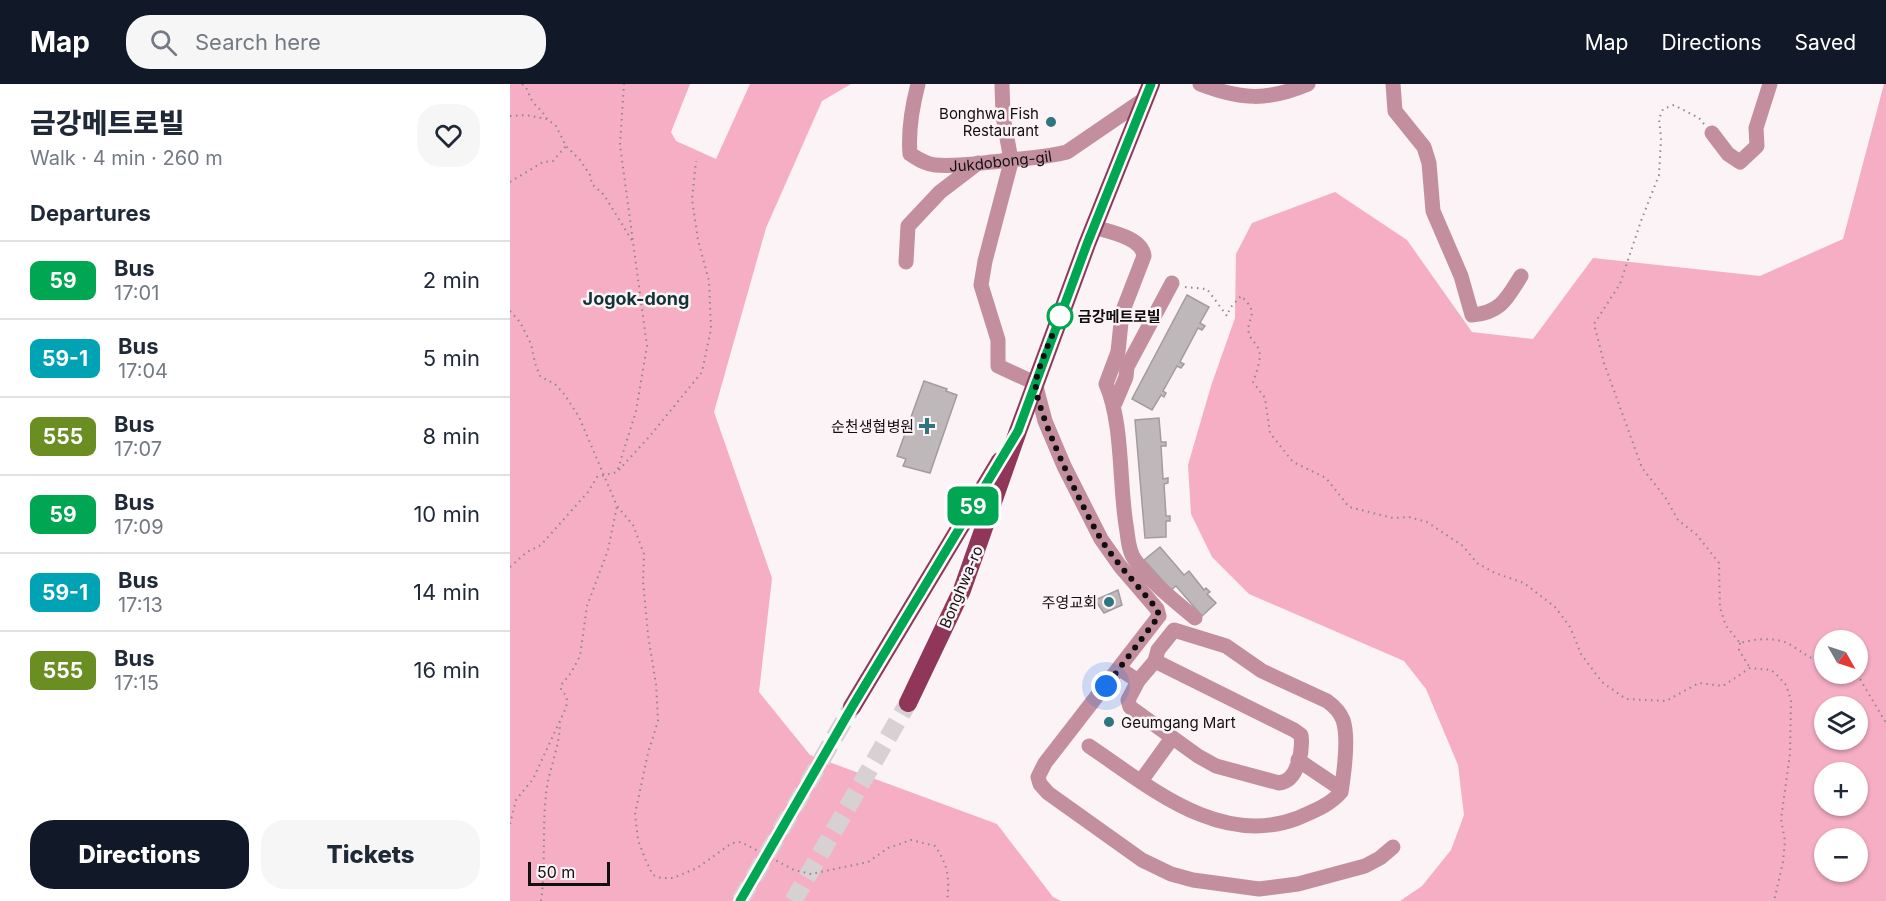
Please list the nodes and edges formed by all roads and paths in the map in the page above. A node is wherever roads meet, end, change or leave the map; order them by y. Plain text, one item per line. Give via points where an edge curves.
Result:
1 (522, 84) edge
2 (624, 84) edge
3 (918, 84) edge
4 (1002, 84) edge
5 (1200, 84) edge
6 (1308, 84) edge
7 (1393, 84) edge
8 (1770, 84) edge
9 (1149, 91) edge
10 (510, 116) edge
11 (547, 119) junction
12 (1712, 134) joint
13 (566, 146) junction
14 (1011, 160) junction
15 (696, 161) dead end
16 (978, 163) junction
17 (510, 182) edge
18 (1094, 227) junction
19 (634, 244) junction
20 (906, 262) dead end
21 (1521, 276) dead end
22 (1171, 284) joint
23 (510, 311) edge
24 (1035, 382) junction
25 (1114, 403) junction
26 (1018, 431) junction
27 (617, 472) junction
28 (605, 476) junction
29 (617, 506) junction
30 (510, 567) edge
31 (1195, 618) dead end
32 (1740, 643) junction
33 (1814, 660) edge
34 (1155, 661) junction
35 (1750, 668) junction
36 (1120, 669) junction
37 (1138, 681) junction
38 (1863, 684) edge
39 (908, 703) tunnel mouth
40 (852, 707) tunnel mouth
41 (560, 720) junction
42 (1886, 723) edge
43 (1172, 738) junction
44 (1089, 746) dead end
45 (1298, 760) junction
46 (1141, 781) junction
47 (1341, 789) junction
48 (510, 824) edge
49 (1393, 847) dead end
50 (541, 901) edge
51 (947, 901) edge
52 (1774, 901) edge

1 - 11 path
2 - 19 path via 620,145
3 - 16 street, Jukdobong-gil via 910,154 934,165
4 - 14 street
5 - 6 street via 1262,98
7 - 21 street via 1395,111 1424,147 1433,211 1461,276 1472,315 1485,314 1501,304
8 - 12 street via 1756,128 1757,146 1740,162
9 - 14 street, Jukdobong-gil via 1066,152
9 - 18 main road
10 - 11 path
11 - 13 path via 556,126
12 - 32 path via 1699,118 1674,105 1663,110 1659,119 1659,175 1620,284 1594,324 1642,468 1678,520 1697,535 1719,563 1720,608 1726,626
13 - 17 path via 553,161 543,162
13 - 19 path via 580,160
14 - 16 street, Jukdobong-gil
14 - 24 street via 981,285 998,340 998,366
15 - 27 path via 692,199 709,281 711,329 707,353 702,372
16 - 20 street via 940,192 908,226
18 - 24 main road
18 - 25 street via 1140,245 1144,256 1122,313 1118,352 1107,384
19 - 27 path via 648,346 636,411
22 - 25 street via 1127,368
22 - 35 path via 1207,289 1227,316 1241,296 1250,306 1250,337 1260,356 1253,382 1265,398 1270,433 1293,462 1326,478 1349,507 1427,522 1463,546 1477,563 1524,583 1555,608 1570,627 1581,654 1602,682 1626,699 1666,701 1699,683 1723,686
23 - 28 path via 531,344 540,376 565,394 579,417
24 - 26 main road
24 - 36 street via 1045,421 1101,539 1157,609 1159,616
25 - 31 street via 1129,546 1134,559
26 - 39 main road, Bonghwa-ro via 962,590
26 - 40 main road, Bonghwa-ro
27 - 28 path
28 - 29 path
28 - 30 path via 597,477 541,545
29 - 41 path via 608,550 587,606 580,656 561,685 568,701
29 - 51 path via 633,525 644,554 643,581 658,721 635,814 638,840 653,875 673,878 697,868 732,843 741,842 794,870 811,874 868,862 888,848 911,840 935,846 945,860
32 - 33 path via 1753,639 1785,642
32 - 35 path
34 - 37 street
34 - 45 street via 1294,730 1301,735
34 - 47 street via 1158,650 1174,630 1226,646 1262,671 1327,701 1344,721
35 - 52 path via 1771,670 1786,685 1791,700 1790,754 1781,819 1785,841
36 - 37 street
36 - 49 street via 1064,736 1038,777 1048,793 1142,860 1193,880 1259,889 1352,870 1380,858
37 - 43 street via 1128,700 1130,707
38 - 42 path
41 - 48 path via 533,779 516,800
41 - 50 path via 546,794
43 - 45 street via 1216,766 1279,783 1291,777
43 - 46 street
44 - 46 street
45 - 47 street
46 - 47 street via 1200,816 1258,826 1288,822 1309,813 1330,802

